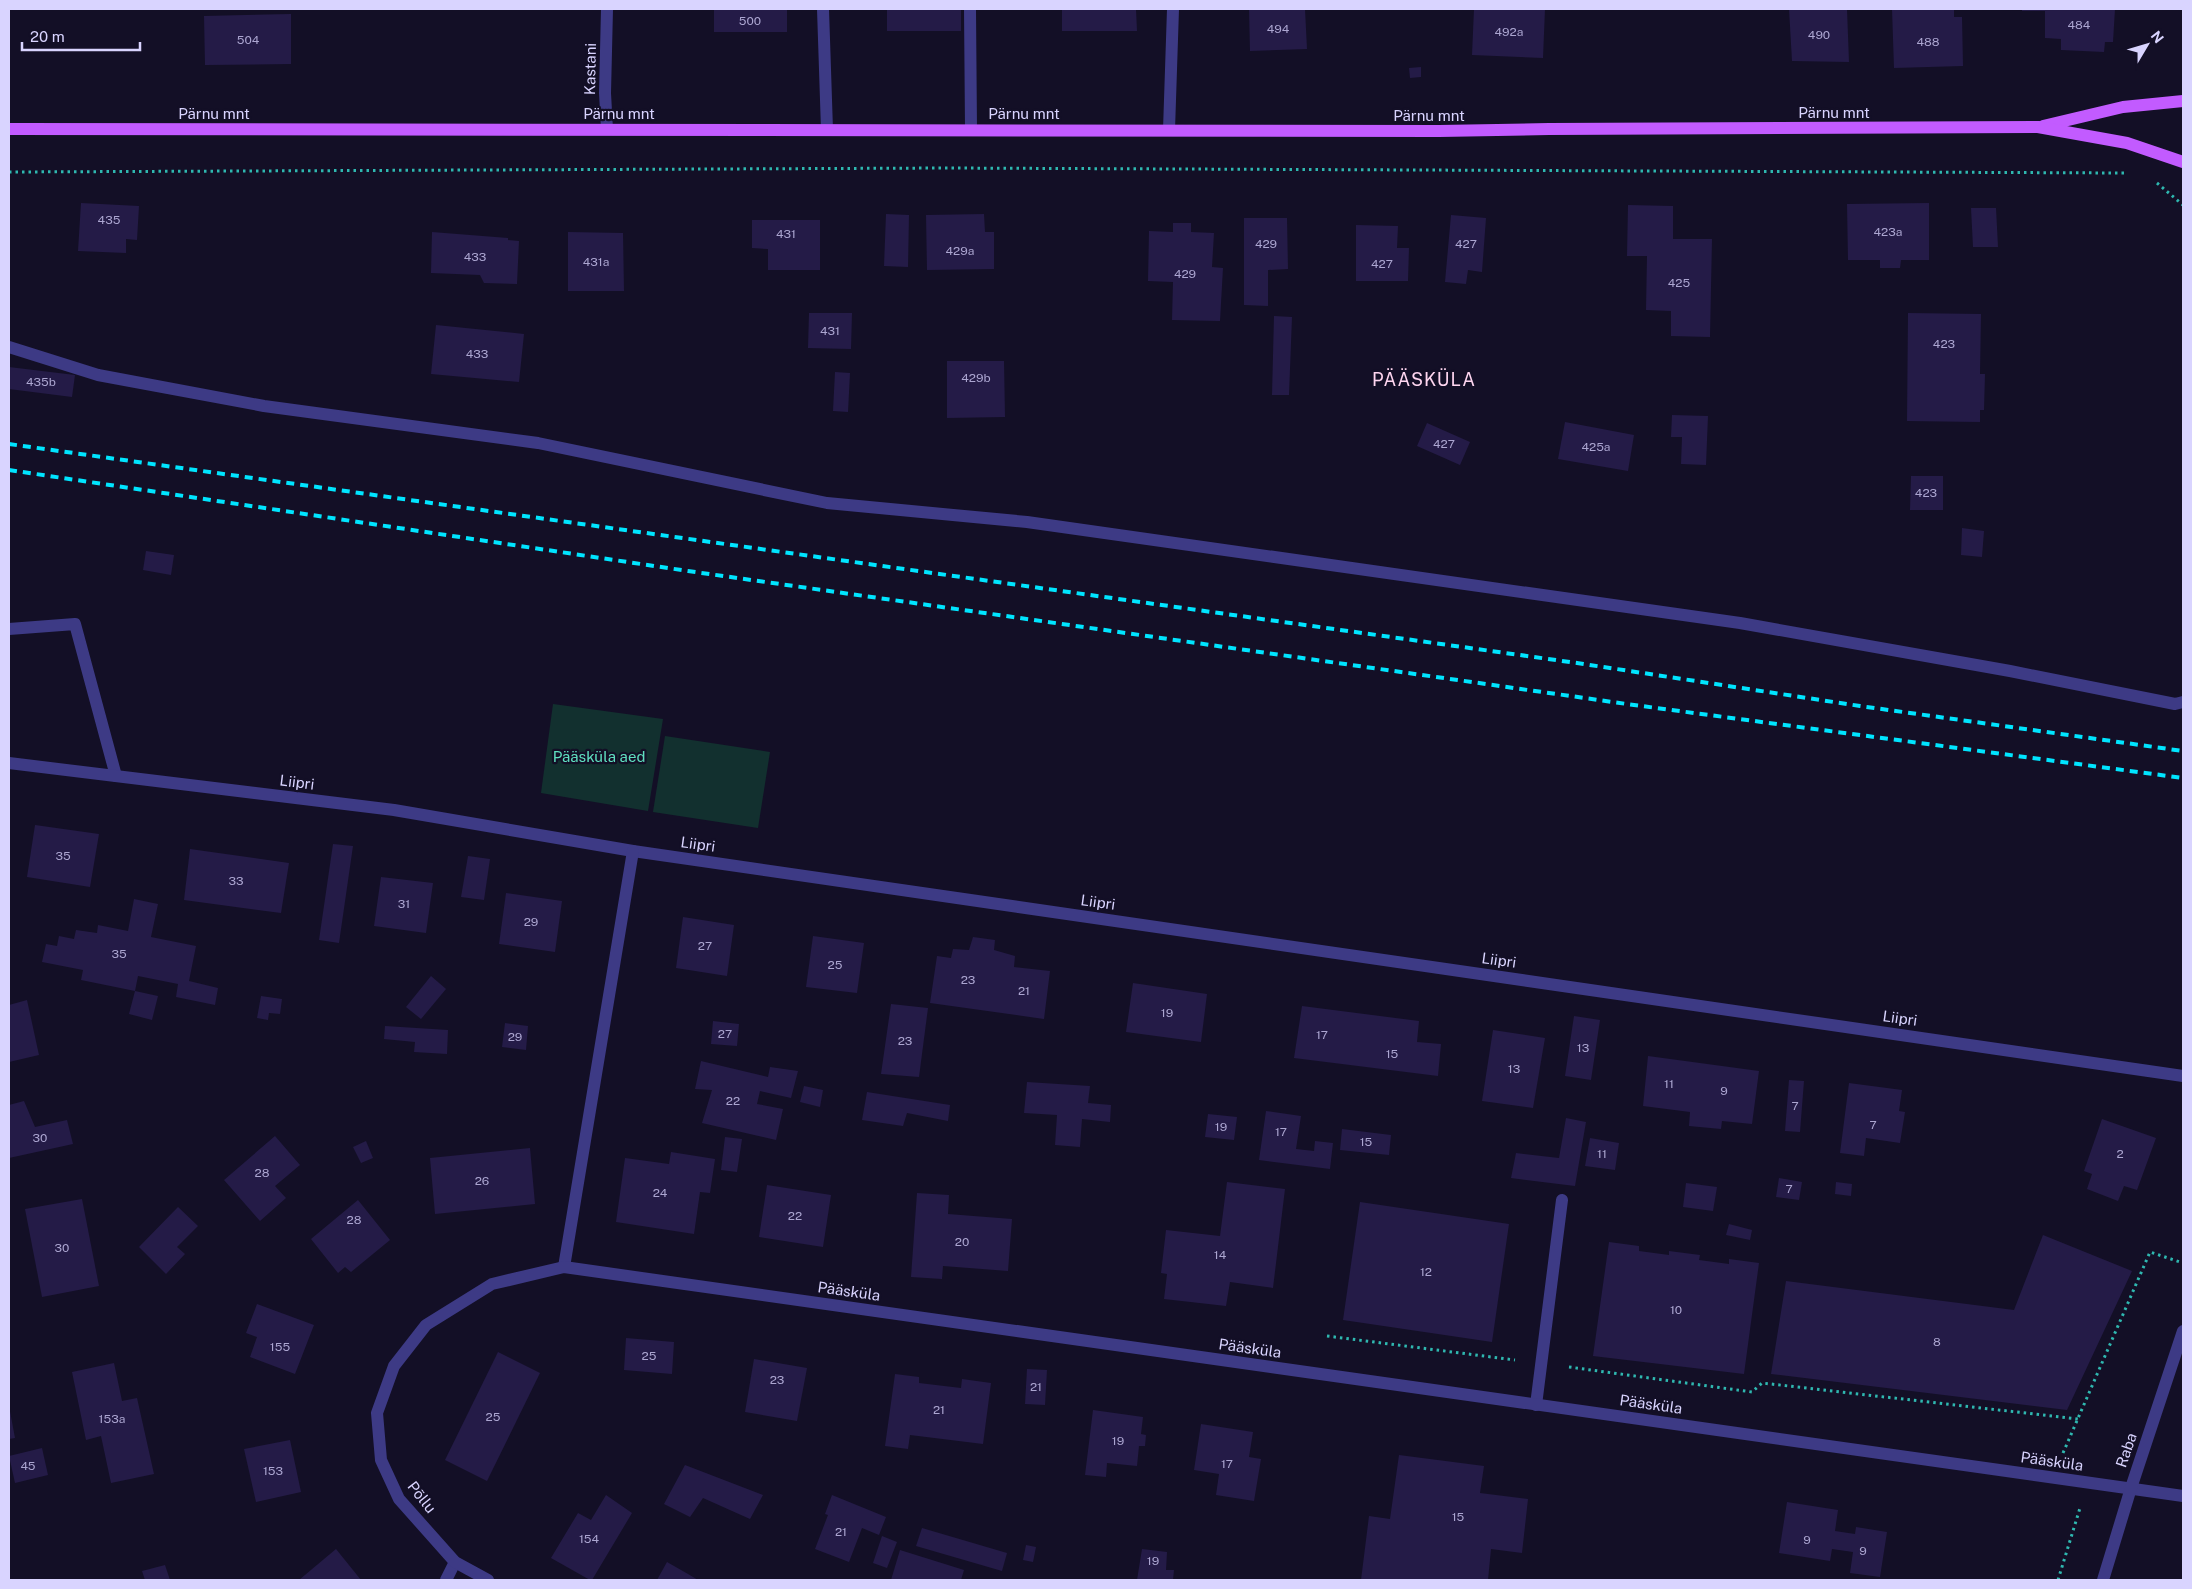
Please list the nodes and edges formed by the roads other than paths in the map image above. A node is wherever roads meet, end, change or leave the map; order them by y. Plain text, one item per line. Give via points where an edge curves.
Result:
1 (607, 9) edge
2 (823, 9) edge
3 (970, 9) edge
4 (1173, 9) edge
5 (2183, 102) edge
6 (2038, 127) junction
7 (9, 129) edge
8 (607, 129) junction
9 (971, 129) junction
10 (826, 130) junction
11 (1169, 130) junction
12 (2183, 162) edge
13 (9, 347) edge
14 (9, 629) edge
15 (2183, 702) edge
16 (9, 763) edge
17 (116, 776) junction
18 (633, 852) junction
19 (2183, 1076) edge
20 (1562, 1200) dead end
21 (564, 1267) junction
22 (2183, 1331) edge
23 (1536, 1404) junction
24 (377, 1413) joint
25 (2131, 1488) junction
26 (2183, 1496) edge
27 (455, 1562) junction
28 (446, 1580) edge
29 (488, 1580) edge
30 (2104, 1580) edge

1 - 8 street, Kastani
2 - 10 street
3 - 9 street
4 - 11 street
5 - 6 main road, Pärnu mnt via 2123,107
6 - 11 main road, Pärnu mnt
6 - 12 main road, Pärnu mnt via 2127,142
7 - 8 main road, Pärnu mnt
8 - 10 main road, Pärnu mnt
9 - 10 main road, Pärnu mnt
9 - 11 main road, Pärnu mnt
13 - 15 street via 98,375 264,406 538,443 827,503 1027,522 1740,623 2175,704
14 - 17 street via 76,624
16 - 17 street, Liipri
17 - 18 street, Liipri via 394,810
18 - 19 street, Liipri
18 - 21 street
20 - 23 street
21 - 23 street, Pääsküla
21 - 24 street, Pääsküla via 492,1284 426,1325 394,1366
22 - 25 street, Raba
23 - 25 street, Pääsküla
24 - 27 street, Põllu via 381,1460 399,1499
25 - 26 street, Pääsküla
25 - 30 street, Raba
27 - 28 street
27 - 29 street, Põllu

